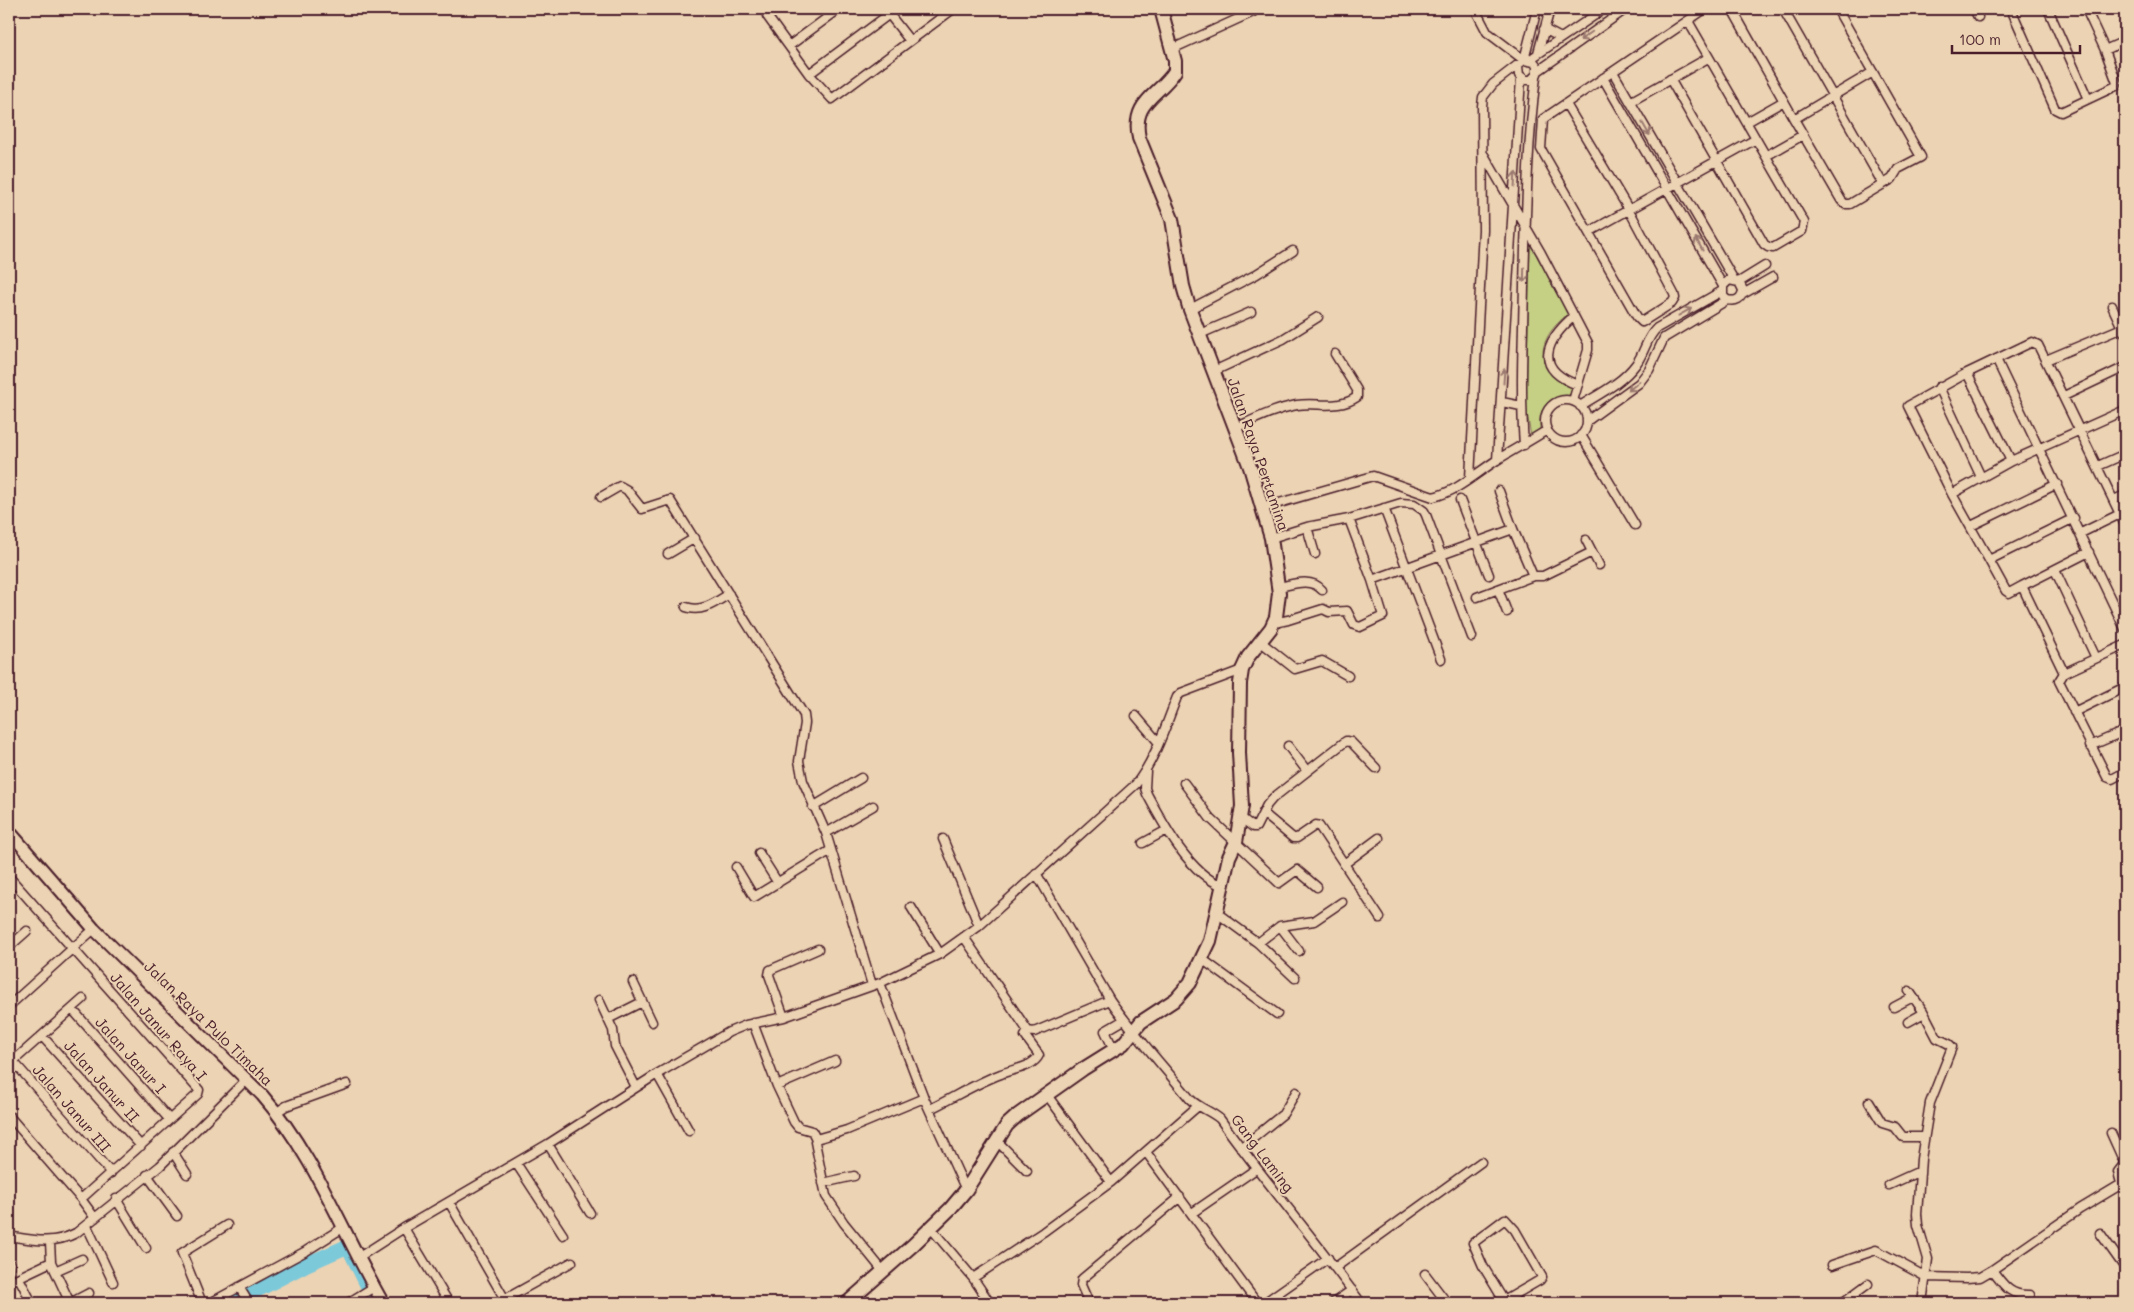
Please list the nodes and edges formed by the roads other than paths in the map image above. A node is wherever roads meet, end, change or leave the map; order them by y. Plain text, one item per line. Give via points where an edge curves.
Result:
1 (777, 9) edge
2 (839, 9) edge
3 (953, 9) edge
4 (1161, 9) edge
5 (1255, 9) edge
6 (1475, 9) edge
7 (1537, 9) edge
8 (1550, 9) edge
9 (1604, 9) edge
10 (1626, 9) edge
11 (1706, 9) edge
12 (1732, 9) edge
13 (1783, 9) edge
14 (1837, 9) edge
15 (1974, 9) edge
16 (2010, 9) edge
17 (2048, 9) edge
18 (2086, 9) edge
19 (2122, 9) edge
20 (890, 10) edge
21 (2125, 15) edge
22 (1978, 17) dead end
23 (1688, 21) junction
24 (1544, 29) junction
25 (1561, 38) junction
26 (910, 41) junction
27 (2125, 42) edge
28 (789, 46) junction
29 (1172, 49) junction
30 (2106, 50) junction
31 (1538, 53) junction
32 (1708, 58) junction
33 (1524, 62) junction
34 (1613, 72) junction
35 (1874, 72) junction
36 (810, 74) junction
37 (1537, 74) junction
38 (1522, 78) junction
39 (1604, 78) junction
40 (1670, 79) junction
41 (1833, 96) junction
42 (2088, 99) junction
43 (1630, 102) junction
44 (1784, 102) junction
45 (1566, 104) junction
46 (1794, 119) junction
47 (1747, 122) junction
48 (1803, 135) junction
49 (1756, 139) junction
50 (1482, 152) junction
51 (1766, 156) junction
52 (1717, 161) junction
53 (1677, 183) junction
54 (1884, 184) junction
55 (1667, 188) junction
56 (1514, 207) junction
57 (1629, 210) junction
58 (1525, 226) junction
59 (1589, 232) junction
60 (1293, 251) dead end
61 (1765, 266) dead end
62 (1773, 277) dead end
63 (1736, 281) junction
64 (1722, 289) junction
65 (1743, 294) junction
66 (1727, 300) junction
67 (2112, 306) dead end
68 (1190, 309) junction
69 (1251, 312) dead end
70 (1574, 316) junction
71 (1318, 317) dead end
72 (2124, 331) edge
73 (1200, 334) junction
74 (1335, 354) dead end
75 (1996, 359) junction
76 (2046, 360) junction
77 (2125, 367) edge
78 (1214, 371) junction
79 (1967, 373) junction
80 (1578, 385) junction
81 (1939, 387) junction
82 (2064, 396) junction
83 (1502, 402) junction
84 (1577, 404) junction
85 (1521, 406) junction
86 (2125, 410) edge
87 (1587, 421) junction
88 (1235, 428) junction
89 (1547, 430) junction
90 (2081, 430) junction
91 (1581, 436) junction
92 (1524, 445) junction
93 (2040, 449) junction
94 (2125, 454) edge
95 (1497, 460) junction
96 (2011, 461) junction
97 (2098, 466) junction
98 (1981, 477) junction
99 (1470, 478) junction
100 (2057, 484) junction
101 (1499, 491) dead end
102 (1952, 494) junction
103 (2125, 495) edge
104 (602, 498) dead end
105 (1460, 500) dead end
106 (2114, 500) junction
107 (1262, 508) junction
108 (1384, 508) junction
109 (2120, 514) junction
110 (2074, 518) junction
111 (1349, 519) junction
112 (1635, 525) dead end
113 (2125, 525) edge
114 (1971, 526) junction
115 (1307, 527) junction
116 (1513, 529) junction
117 (2081, 533) junction
118 (695, 538) junction
119 (1271, 538) junction
120 (1586, 540) dead end
121 (1476, 542) junction
122 (1592, 552) junction
123 (2089, 552) junction
124 (668, 554) dead end
125 (1315, 554) dead end
126 (1441, 554) junction
127 (1990, 560) junction
128 (1598, 565) dead end
129 (1406, 567) junction
130 (2056, 570) junction
131 (1489, 575) dead end
132 (1533, 576) junction
133 (1372, 580) junction
134 (2022, 586) junction
135 (1279, 587) junction
136 (1498, 589) junction
137 (1322, 590) dead end
138 (729, 594) junction
139 (1477, 597) dead end
140 (686, 607) dead end
141 (1507, 612) dead end
142 (1274, 623) junction
143 (2125, 628) edge
144 (1472, 637) dead end
145 (1261, 642) junction
146 (2125, 645) edge
147 (2096, 658) junction
148 (1441, 659) dead end
149 (1242, 670) junction
150 (2064, 673) junction
151 (1348, 676) dead end
152 (2125, 688) edge
153 (2074, 712) junction
154 (1136, 716) dead end
155 (2125, 730) edge
156 (1159, 743) junction
157 (1288, 746) dead end
158 (2090, 746) junction
159 (1376, 768) dead end
160 (1146, 771) junction
161 (1307, 772) junction
162 (2125, 772) edge
163 (861, 778) dead end
164 (1184, 783) dead end
165 (873, 806) dead end
166 (813, 807) junction
167 (1263, 813) junction
168 (1240, 817) junction
169 (1167, 830) junction
170 (9, 831) edge
171 (826, 833) junction
172 (1379, 838) dead end
173 (943, 839) dead end
174 (1236, 842) junction
175 (1143, 843) dead end
176 (831, 850) junction
177 (759, 853) dead end
178 (1344, 864) junction
179 (736, 867) dead end
180 (1036, 873) junction
181 (9, 877) edge
182 (778, 883) junction
183 (1222, 886) junction
184 (1318, 887) dead end
185 (1342, 902) dead end
186 (911, 907) dead end
187 (1217, 913) junction
188 (1380, 918) dead end
189 (979, 926) junction
190 (1280, 926) junction
191 (27, 930) dead end
192 (91, 932) junction
193 (964, 937) junction
194 (10, 942) edge
195 (1258, 943) junction
196 (74, 949) junction
197 (818, 949) dead end
198 (1299, 951) dead end
199 (940, 954) junction
200 (1202, 959) junction
201 (1295, 978) dead end
202 (634, 982) dead end
203 (876, 984) junction
204 (83, 998) dead end
205 (599, 1000) dead end
206 (1110, 1000) junction
207 (642, 1002) junction
208 (9, 1006) edge
209 (1894, 1006) dead end
210 (72, 1009) junction
211 (1924, 1013) junction
212 (1277, 1014) dead end
213 (784, 1017) junction
214 (608, 1019) junction
215 (1124, 1020) junction
216 (652, 1022) dead end
217 (1908, 1022) dead end
218 (753, 1023) junction
219 (1134, 1030) junction
220 (1028, 1031) junction
221 (42, 1036) junction
222 (1114, 1050) junction
223 (835, 1061) dead end
224 (11, 1063) edge
225 (657, 1074) junction
226 (347, 1084) dead end
227 (241, 1086) junction
228 (777, 1086) junction
229 (636, 1087) junction
230 (1296, 1092) dead end
231 (1047, 1095) junction
232 (924, 1098) junction
233 (1869, 1102) dead end
234 (1198, 1106) junction
235 (930, 1109) junction
236 (277, 1112) junction
237 (9, 1118) edge
238 (170, 1119) junction
239 (689, 1131) dead end
240 (2111, 1133) dead end
241 (1924, 1136) junction
242 (816, 1139) junction
243 (996, 1140) junction
244 (548, 1144) junction
245 (141, 1146) junction
246 (1241, 1148) junction
247 (173, 1152) junction
248 (1146, 1152) junction
249 (1481, 1162) dead end
250 (516, 1163) junction
251 (2125, 1164) edge
252 (1256, 1169) junction
253 (1027, 1171) dead end
254 (1920, 1171) junction
255 (111, 1173) junction
256 (187, 1174) dead end
257 (147, 1175) junction
258 (854, 1176) dead end
259 (2121, 1179) edge
260 (1111, 1182) junction
261 (823, 1184) junction
262 (1889, 1184) dead end
263 (966, 1190) junction
264 (1180, 1197) junction
265 (82, 1199) junction
266 (116, 1199) junction
267 (450, 1202) junction
268 (1192, 1212) junction
269 (590, 1213) dead end
270 (177, 1216) dead end
271 (94, 1218) junction
272 (227, 1225) dead end
273 (87, 1226) junction
274 (930, 1227) junction
275 (341, 1228) junction
276 (404, 1228) junction
277 (2100, 1233) dead end
278 (563, 1235) dead end
279 (9, 1236) edge
280 (50, 1242) junction
281 (146, 1248) dead end
282 (359, 1257) junction
283 (82, 1258) dead end
284 (1328, 1258) junction
285 (51, 1262) junction
286 (572, 1262) dead end
287 (1832, 1266) dead end
288 (1336, 1267) junction
289 (2125, 1268) edge
290 (1992, 1270) junction
291 (55, 1271) junction
292 (884, 1271) junction
293 (1425, 1274) dead end
294 (1926, 1274) junction
295 (19, 1278) junction
296 (973, 1278) junction
297 (9, 1282) edge
298 (113, 1282) dead end
299 (1868, 1284) dead end
300 (368, 1289) junction
301 (1352, 1290) junction
302 (89, 1293) dead end
303 (244, 1295) edge
304 (2030, 1295) dead end
305 (30, 1300) edge
306 (503, 1302) edge
307 (1502, 1302) edge
308 (19, 1303) edge
309 (70, 1303) edge
310 (202, 1303) edge
311 (210, 1303) edge
312 (348, 1303) edge
313 (383, 1303) edge
314 (449, 1303) edge
315 (847, 1303) edge
316 (990, 1303) edge
317 (1089, 1303) edge
318 (1258, 1303) edge
319 (1264, 1303) edge
320 (1333, 1303) edge
321 (1361, 1303) edge
322 (1447, 1303) edge
323 (1842, 1303) edge
324 (1922, 1303) edge

1 - 28 street via 767,16
2 - 28 street
3 - 26 street
4 - 29 main road, Jalan Raya Pertamina
5 - 29 street
6 - 33 street via 1488,32
7 - 33 street
8 - 24 street
9 - 25 street
10 -> 37 street
11 - 23 street
12 - 44 street
13 - 41 street
14 - 35 street
15 - 22 street
16 - 42 street via 2054,109 2061,112
17 - 42 street
18 - 30 street
19 - 21 street
20 - 26 street
20 - 36 street
23 - 32 street
23 - 34 street
24 - 25 street
24 - 31 street
25 - 31 street
26 - 36 street via 832,99
27 - 30 street
28 - 36 street
29 - 68 main road, Jalan Raya Pertamina via 1175,71 1142,107 1136,127 1172,219
30 - 42 street via 2117,84
31 - 33 street
32 - 40 street
32 - 47 street
33 - 37 street via 1537,66
33 - 38 street via 1518,70
33 - 50 street via 1493,84 1483,97
34 - 39 street
34 - 43 street
35 - 41 street
35 - 54 street via 1921,157 1898,169
37 - 38 street via 1526,80
37 - 58 street via 1529,134
56 -> 38 street
39 - 45 street
39 - 55 street
40 - 43 street
40 - 52 street
41 - 46 street
41 - 54 street
43 -> 53 street
44 - 46 street
44 - 47 street
45 - 57 street
45 - 59 street via 1544,119 1541,149
46 - 48 street
47 - 49 street
48 - 51 street
48 - 54 street via 1845,204
49 - 51 street
49 - 52 street
50 - 56 street
50 - 99 street via 1483,230
51 - 52 street via 1804,222 1802,231 1773,248 1764,244
52 - 53 street
53 - 55 street
53 - 63 street
55 - 57 street
64 -> 55 street
56 - 58 street
83 -> 56 street
57 - 59 street
57 - 59 street via 1675,298 1642,322
58 - 70 street
58 -> 85 street
60 - 68 street
61 - 63 street
62 - 65 street
63 - 64 street via 1729,280
63 - 65 street via 1742,285
64 - 66 street
84 -> 64 street via 1629,373 1649,335 1657,328
65 - 66 street via 1736,301
66 -> 87 street via 1664,338 1639,383
67 - 72 street
68 - 73 main road, Jalan Raya Pertamina
69 - 73 street
70 - 80 street via 1588,342
70 - 80 street via 1553,336 1548,353 1554,370
71 - 78 street via 1283,339
72 - 76 street
73 - 78 main road, Jalan Raya Pertamina
74 - 88 street via 1356,390 1357,398 1334,406 1296,405
75 - 76 street via 2035,342
75 - 79 street
75 - 93 street
76 - 82 street
77 - 82 street
78 - 88 main road, Jalan Raya Pertamina
79 - 81 street
79 - 96 street
80 - 84 street
81 - 98 street
81 - 102 street via 1911,402 1907,408
82 - 90 street
83 - 85 street
83 - 95 street
84 - 87 street
84 - 89 street via 1561,400 1550,407 1545,419
85 - 92 street
86 - 90 street
87 - 91 street
88 - 107 main road, Jalan Raya Pertamina
89 - 91 street via 1559,441 1566,442
89 - 92 street
90 - 93 street
90 - 97 street
91 - 112 street
92 - 95 street
93 - 96 street
93 - 100 street
94 - 97 street
95 - 99 street
96 - 98 street
97 - 106 street
98 - 102 street
99 - 107 street via 1456,490 1433,497 1367,476
100 - 110 street
100 - 114 street
101 - 116 street
102 - 114 street
103 - 106 street
104 - 118 street via 621,486 642,509 670,500
105 - 121 street
106 - 109 street
107 - 119 main road, Jalan Raya Pertamina
108 - 111 street
108 - 126 street via 1406,502 1421,508
108 - 129 street
109 - 113 street
109 - 117 street
110 - 117 street
110 - 127 street
111 - 115 street
111 - 133 street
114 - 127 street
115 - 119 street
115 - 125 street
116 - 121 street
116 - 132 street
117 - 123 street
118 - 124 street
118 - 138 street
119 - 135 main road, Jalan Raya Pertamina
120 - 122 street
121 - 126 street
121 - 131 street
122 - 128 street
122 - 132 street via 1543,576
123 - 130 street
123 - 143 street
126 - 129 street
126 - 144 street
127 - 134 street via 2006,591 2009,593
129 - 133 street
129 - 148 street
130 - 134 street
130 - 147 street
132 - 136 street
133 - 142 street via 1383,616 1360,627 1354,625 1347,611 1323,609
134 - 150 street
135 - 137 street via 1308,582
135 - 142 main road, Jalan Raya Pertamina
136 - 139 street
136 - 141 street
138 - 140 street via 701,609
138 - 166 street via 804,715 799,761
142 - 145 main road, Jalan Raya Pertamina
145 - 149 main road, Jalan Raya Pertamina
145 - 151 street via 1295,669 1322,661
146 - 147 street
147 - 150 street
149 - 156 street via 1181,693
149 - 168 main road, Jalan Raya Pertamina
150 - 153 street via 2059,681
152 - 153 street
153 - 158 street
154 - 156 street
155 - 158 street
156 - 160 street
157 - 161 street
158 - 162 street via 2108,778
159 - 161 street via 1351,742 1346,741
160 - 169 street via 1147,794
160 - 180 street via 1114,806
161 - 167 street via 1274,798
163 - 166 street
164 - 174 street via 1210,818
165 - 171 street
166 - 171 street
167 - 168 street via 1256,827
167 - 178 street via 1293,838 1318,825
168 - 174 main road, Jalan Raya Pertamina
169 - 175 street
169 - 183 street via 1182,852 1211,882
170 - 192 street, Jalan Raya Pulo Timaha
171 - 176 street
172 - 178 street
173 - 189 street
174 - 183 main road, Jalan Raya Pertamina
174 - 184 street via 1279,883 1297,870
176 - 182 street
176 - 203 street
177 - 182 street
178 - 188 street
179 - 182 street via 754,897
180 - 189 street
180 - 206 street, Gang Laming
181 - 196 street
183 - 187 main road, Jalan Raya Pertamina
185 - 190 street via 1314,921
186 - 199 street
187 - 195 street
187 - 200 main road, Jalan Raya Pertamina
189 - 193 street
190 - 195 street
190 - 198 street
191 - 194 street
192 - 196 street
192 - 227 street, Jalan Raya Pulo Timaha
193 - 199 street
193 - 220 street
195 - 201 street
196 - 208 street
196 - 238 street, Jalan Janur Raya I via 197,1086 198,1094
197 - 213 street via 770,970
199 - 203 street
200 - 212 street
200 - 219 main road, Jalan Raya Pertamina via 1187,988
202 - 207 street
203 - 213 street
203 - 232 street
204 - 210 street
205 - 214 street
206 - 215 street, Gang Laming
206 - 220 street via 1034,1032
207 - 214 street
207 - 216 street
209 - 211 street via 1911,994
210 - 221 street
210 - 238 street, Jalan Janur I
211 - 217 street
211 - 241 street via 1937,1038 1952,1047 1930,1103
213 - 218 street
214 - 229 street via 616,1048
215 - 219 street, Gang Laming
215 - 222 street via 1105,1032
218 - 225 street via 729,1032
218 - 228 street
219 - 222 main road, Jalan Raya Pertamina
219 - 234 street, Gang Laming
220 - 235 street via 1025,1036 1038,1055 1034,1061
221 - 224 street
221 - 245 street, Jalan Janur II
222 - 231 main road, Jalan Raya Pertamina
223 - 228 street
224 - 255 street, Jalan Janur III
225 - 229 street
225 - 239 street
226 - 236 street
227 - 236 street, Jalan Raya Pulo Timaha
227 - 247 street
228 - 242 street via 794,1122 798,1127 812,1131
229 - 244 street
230 - 246 street via 1283,1114
231 - 243 main road, Jalan Raya Pertamina via 1018,1115
231 - 260 street
232 - 235 street
232 - 242 street via 847,1130
233 - 241 street via 1882,1123 1895,1127 1903,1137
234 - 246 street, Gang Laming via 1215,1114
234 - 248 street
235 - 263 street
236 - 275 street, Jalan Raya Pulo Timaha via 309,1163
237 - 265 street
238 - 245 street, Jalan Janur Raya I
240 - 251 street
241 - 254 street
242 - 261 street
243 - 253 street
243 - 263 main road, Jalan Raya Pertamina
244 - 250 street
244 - 269 street
245 - 255 street, Jalan Janur Raya I
246 - 252 street, Gang Laming
247 - 256 street
247 - 257 street
248 - 260 street
248 - 264 street
249 - 288 street
250 - 267 street
250 - 278 street
251 - 259 street
252 - 268 street
252 - 284 street, Gang Laming
254 - 262 street
254 - 294 street via 1918,1224 1928,1259
255 - 265 street, Jalan Janur Raya I
257 - 266 street
257 - 270 street
258 - 261 street
259 - 290 street
260 - 296 street
261 - 292 street via 836,1213
263 - 274 main road, Jalan Raya Pertamina
264 - 268 street
264 - 317 street via 1082,1279 1081,1285
265 - 271 street
266 - 271 street
266 - 281 street
267 - 276 street
267 - 306 street
268 - 318 street
271 - 273 street
272 - 310 street via 182,1253
273 - 280 street
273 - 298 street
274 - 292 main road, Jalan Raya Pertamina
274 - 296 street
275 - 282 street, Jalan Raya Pulo Timaha
275 - 303 street
276 - 282 street
276 - 314 street
277 - 289 street
279 - 280 street
280 - 285 street
282 - 300 street, Jalan Raya Pulo Timaha
283 - 291 street
284 - 288 street, Gang Laming
284 - 319 street
285 - 291 street
285 - 295 street
286 - 306 street
287 - 294 street via 1876,1250
288 - 301 street, Gang Laming
290 - 294 street via 1967,1278
290 - 304 street via 2010,1292
291 - 309 street
292 - 315 main road, Jalan Raya Pertamina
293 - 322 street
294 - 324 street
295 - 297 street
295 - 305 street
296 - 316 street
299 - 323 street
300 - 312 street
300 - 313 street, Jalan Raya Pulo Timaha
301 - 320 street
301 - 321 street, Gang Laming
302 - 309 street
303 - 311 street
305 - 308 street
307 - 307 street via 1473,1243 1505,1219 1515,1230 1542,1277

